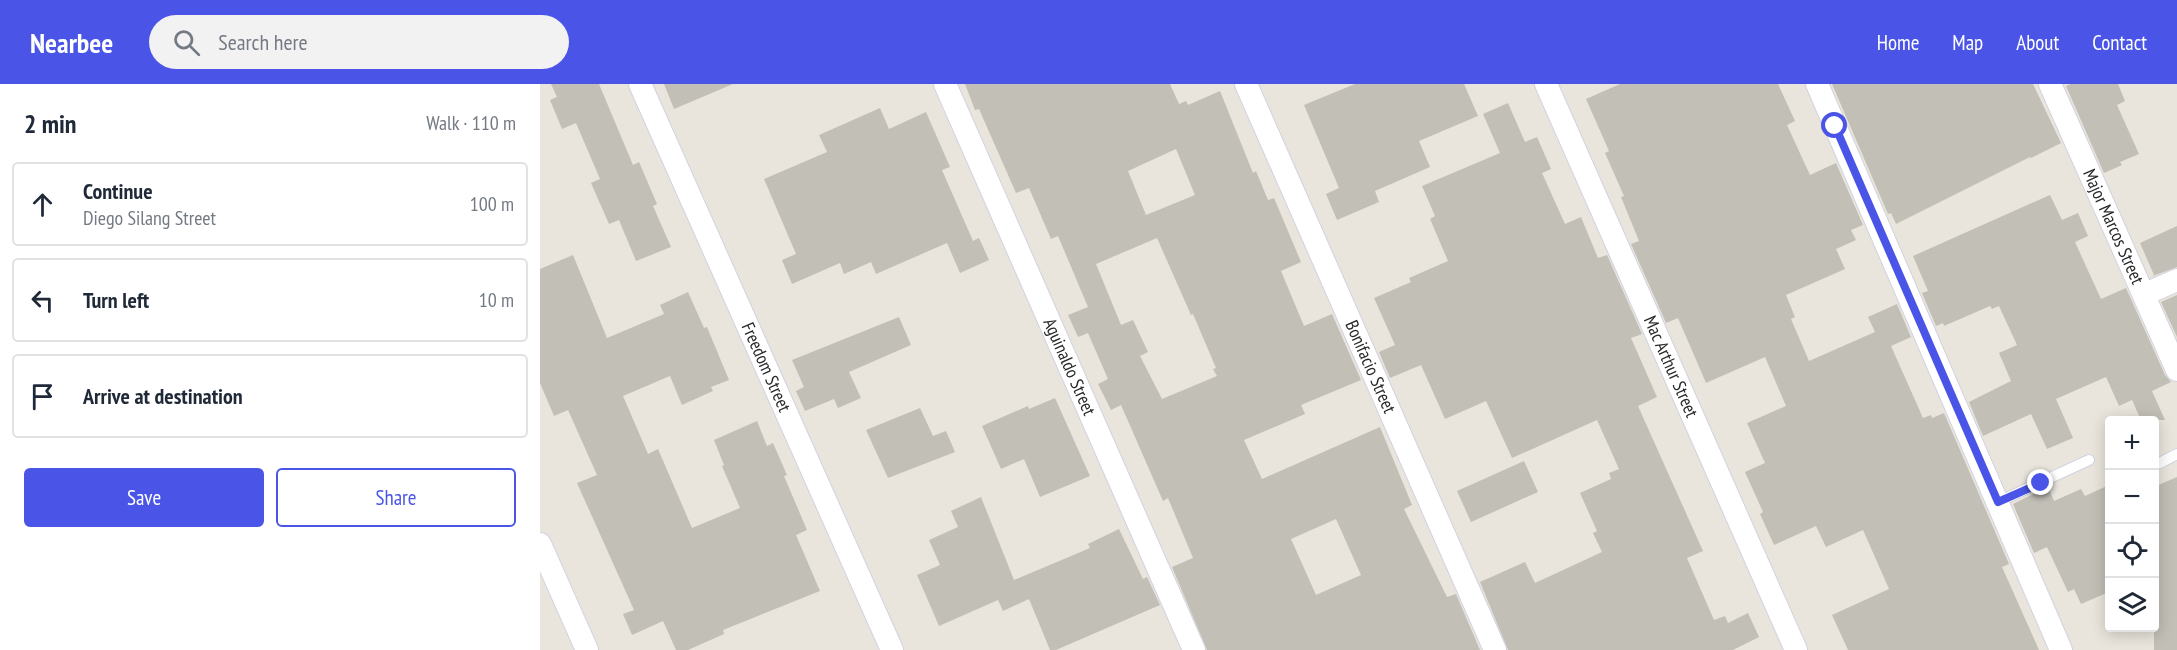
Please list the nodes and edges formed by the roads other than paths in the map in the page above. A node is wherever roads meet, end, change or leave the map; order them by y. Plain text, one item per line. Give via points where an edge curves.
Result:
1 (640, 84) edge
2 (945, 84) edge
3 (1246, 84) edge
4 (1546, 84) edge
5 (1817, 84) edge
6 (2050, 84) edge
7 (2177, 280) edge
8 (2145, 294) junction
9 (2177, 370) edge
10 (2177, 454) edge
11 (2089, 460) dead end
12 (2159, 463) edge
13 (1998, 502) junction
14 (540, 544) edge
15 (588, 650) edge
16 (892, 650) edge
17 (1194, 650) edge
18 (1495, 650) edge
19 (1796, 650) edge
20 (2061, 650) edge

1 - 16 street, Freedom Street
2 - 17 street, Aguinaldo Street
3 - 18 street, Bonifacio Street
4 - 19 street, Mac Arthur Street
5 - 13 street
6 - 8 street, Major Marcos Street
7 - 8 street
8 - 9 street, Major Marcos Street
10 - 12 lane
11 - 13 lane
13 - 20 street
14 - 15 street

